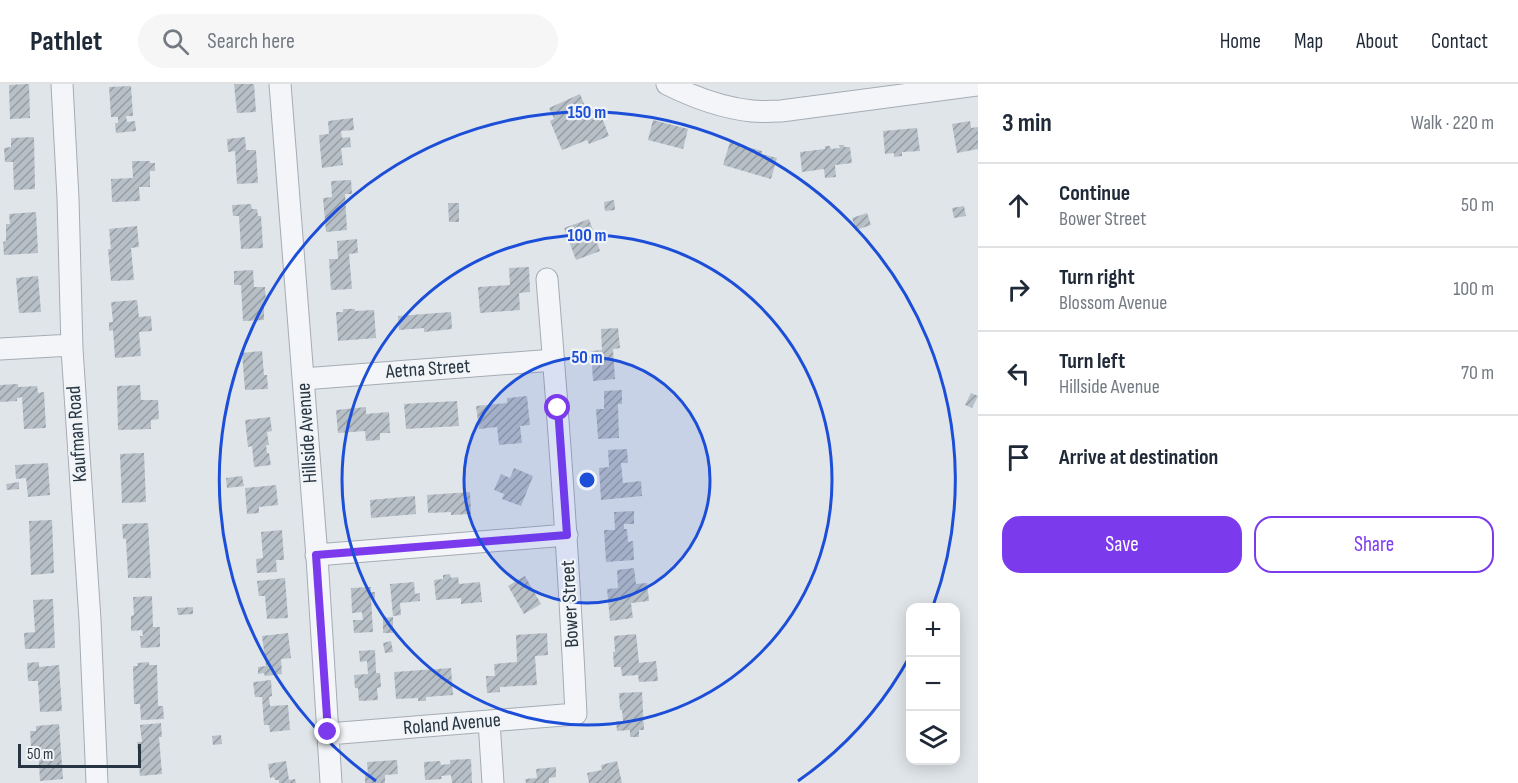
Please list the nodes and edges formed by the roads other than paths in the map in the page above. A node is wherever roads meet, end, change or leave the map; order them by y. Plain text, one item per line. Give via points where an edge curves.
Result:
1 (62, 84) edge
2 (280, 84) edge
3 (667, 84) edge
4 (978, 85) edge
5 (547, 279) dead end
6 (72, 345) junction
7 (0, 350) edge
8 (554, 360) junction
9 (303, 379) junction
10 (567, 535) junction
11 (316, 555) junction
12 (576, 714) joint
13 (489, 721) junction
14 (328, 734) junction
15 (97, 783) edge
16 (331, 783) edge
17 (494, 783) edge

1 - 6 street, Kaufman Road
2 - 9 street, Hillside Avenue
3 - 4 street via 695,97 755,112
5 - 8 street, Bower Street
6 - 7 street
6 - 15 street, Kaufman Road
8 - 9 street, Aetna Street
8 - 10 street, Bower Street
9 - 11 street, Hillside Avenue
10 - 11 street
10 - 12 street, Bower Street
11 - 14 street, Hillside Avenue
12 - 13 street, Roland Avenue
13 - 14 street, Roland Avenue
13 - 17 street
14 - 16 street, Hillside Avenue

